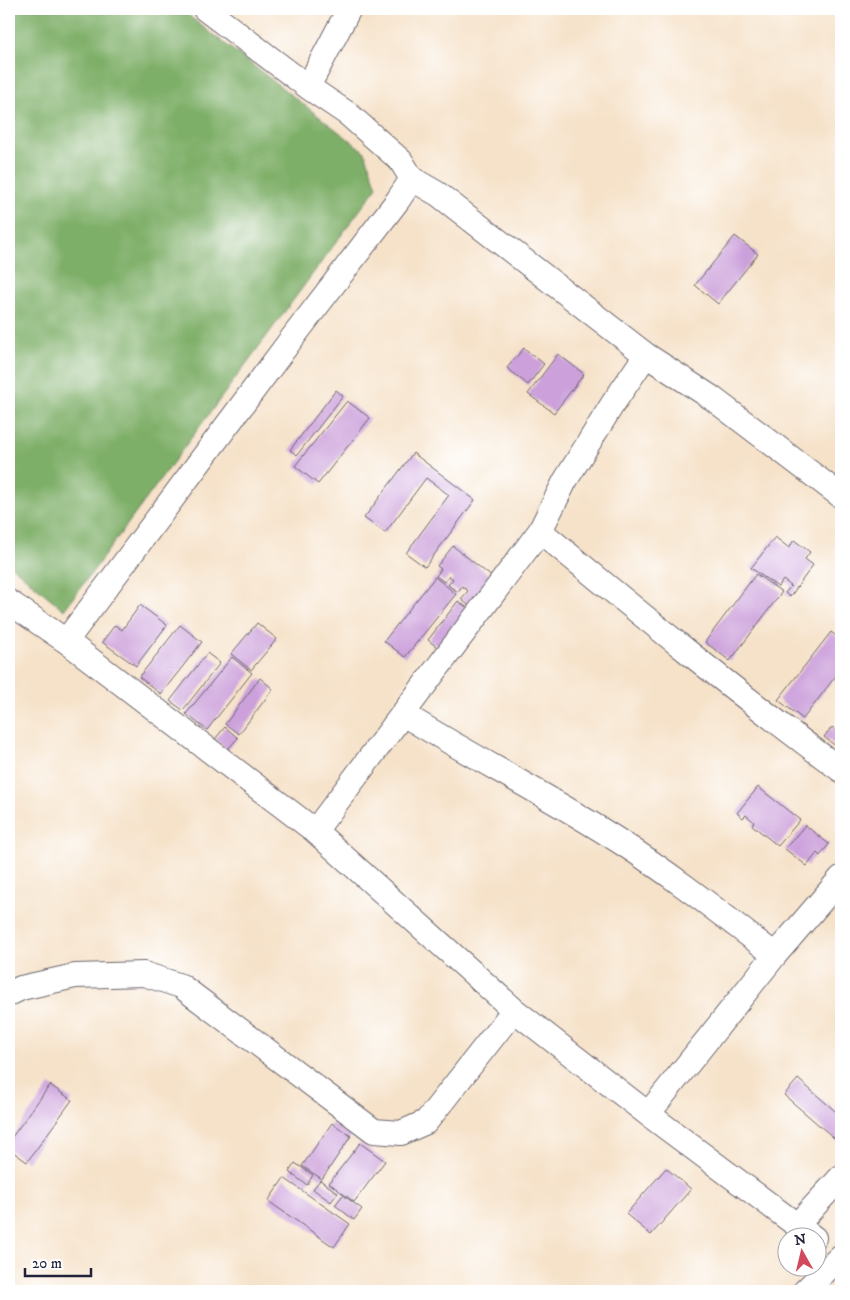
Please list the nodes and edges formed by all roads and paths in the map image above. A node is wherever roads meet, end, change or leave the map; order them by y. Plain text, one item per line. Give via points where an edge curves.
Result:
1 (205, 9) edge
2 (349, 9) edge
3 (308, 87) junction
4 (412, 179) junction
5 (646, 355) junction
6 (841, 496) edge
7 (540, 531) junction
8 (9, 602) edge
9 (66, 641) junction
10 (403, 714) junction
11 (841, 770) edge
12 (315, 831) junction
13 (841, 878) edge
14 (775, 956) junction
15 (9, 994) edge
16 (514, 1010) junction
17 (648, 1114) junction
18 (841, 1177) edge
19 (802, 1228) edge
20 (808, 1228) edge
21 (828, 1247) edge
22 (841, 1257) edge
23 (805, 1291) edge

1 - 3 street
2 - 3 street
3 - 4 street via 348,114 385,146 401,161
4 - 5 street via 438,194
4 - 9 street
5 - 6 street via 712,398
5 - 7 street via 565,481
7 - 10 street
7 - 11 street via 643,617
8 - 9 street
9 - 12 street
10 - 12 street
10 - 14 street via 623,844 686,887
12 - 16 street
13 - 14 street
14 - 17 street
15 - 16 street via 21,988 75,976 144,974 181,986 374,1131 401,1133 426,1122
16 - 17 street
17 - 19 street
18 - 20 street
21 - 22 street
22 - 23 street

